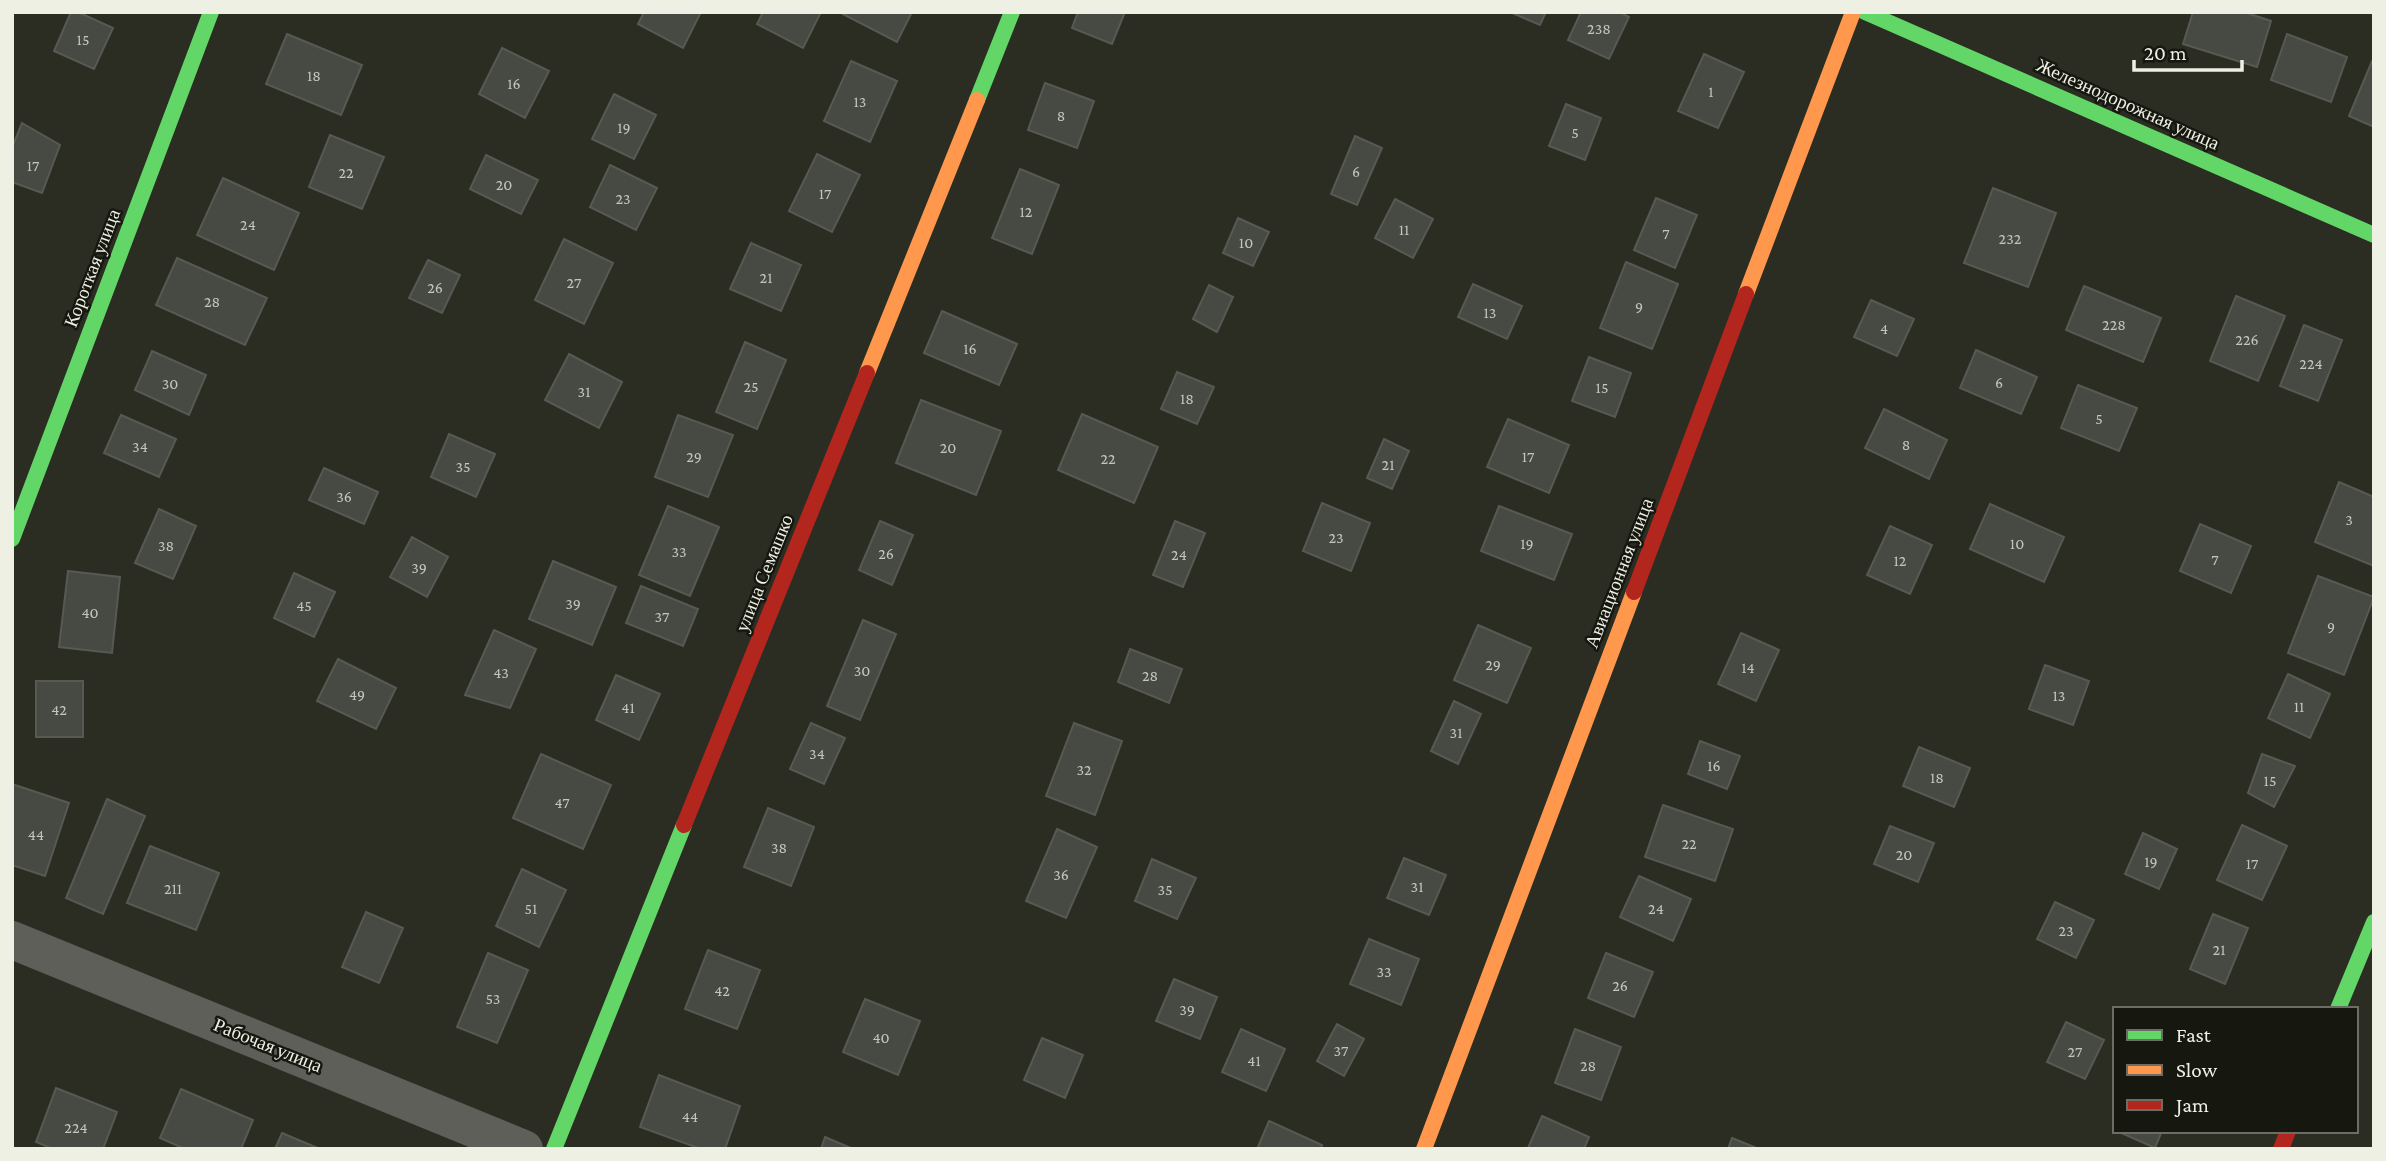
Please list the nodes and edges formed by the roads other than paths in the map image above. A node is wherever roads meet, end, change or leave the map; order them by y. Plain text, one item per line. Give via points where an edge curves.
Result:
1 (211, 12) edge
2 (1012, 12) edge
3 (1853, 12) edge
4 (1865, 12) edge
5 (2374, 234) edge
6 (12, 539) edge
7 (2374, 922) edge
8 (12, 940) edge
9 (2340, 1007) edge
10 (524, 1149) edge
11 (554, 1149) edge
12 (1424, 1149) edge

1 - 6 main road, Короткая улица
2 - 11 main road, улица Семашко
3 - 12 main road, Авиационная улица
4 - 5 main road, Железнодорожная улица
7 - 9 main road
8 - 10 street, Рабочая улица

